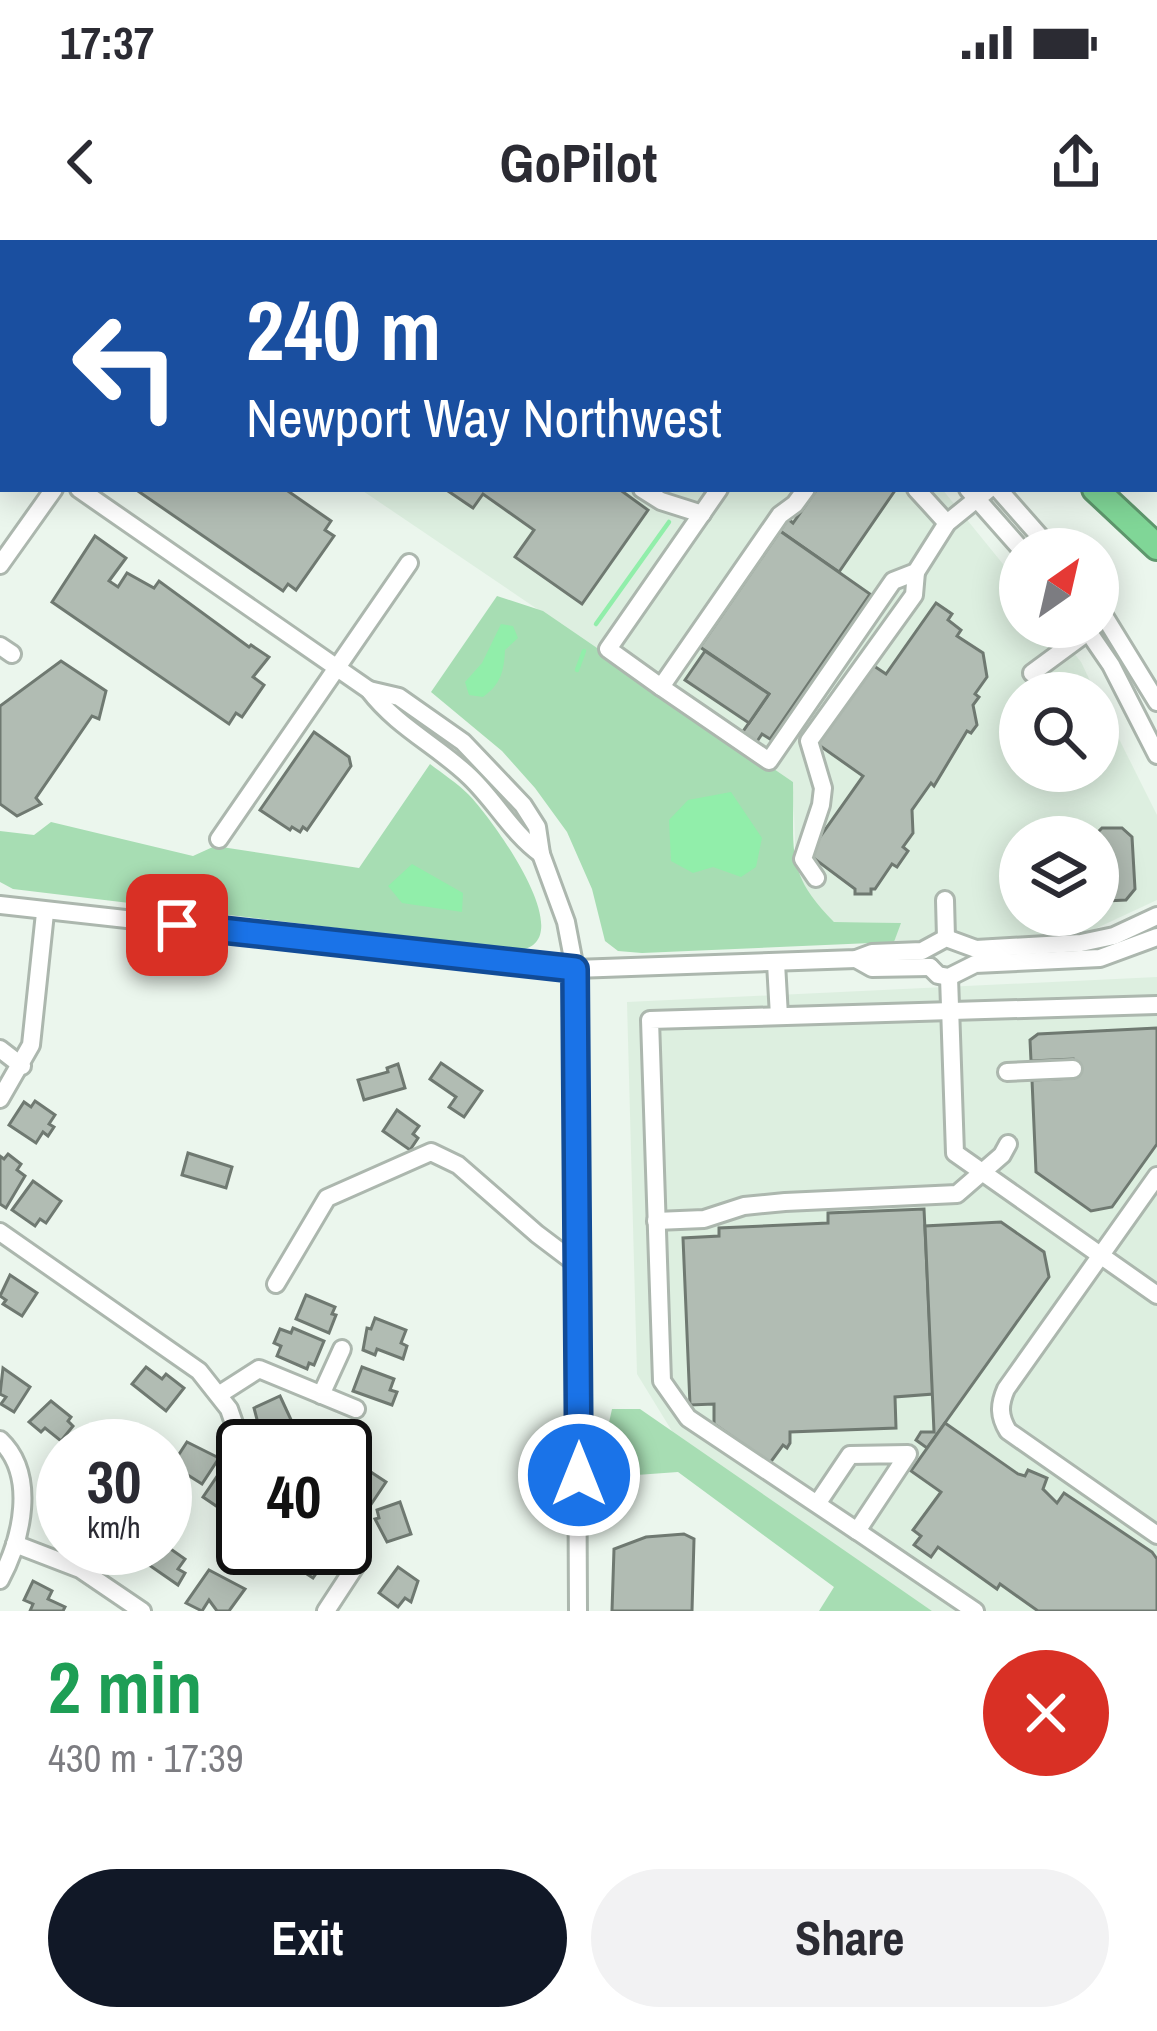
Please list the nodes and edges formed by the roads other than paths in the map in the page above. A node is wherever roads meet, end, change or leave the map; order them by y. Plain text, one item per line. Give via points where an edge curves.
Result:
1 (52, 492) edge
2 (83, 492) edge
3 (647, 492) edge
4 (717, 492) edge
5 (804, 492) edge
6 (912, 492) edge
7 (983, 492) edge
8 (1098, 492) edge
9 (702, 514) junction
10 (947, 523) junction
11 (1007, 528) edge
12 (1026, 528) edge
13 (1157, 547) edge
14 (409, 563) dead end
15 (0, 566) edge
16 (916, 572) junction
17 (1119, 641) edge
18 (1063, 648) edge
19 (1098, 648) edge
20 (336, 667) junction
21 (1032, 672) edge
22 (662, 687) junction
23 (1157, 702) edge
24 (1157, 755) edge
25 (219, 839) dead end
26 (816, 878) dead end
27 (945, 900) dead end
28 (0, 905) edge
29 (45, 913) junction
30 (1157, 916) edge
31 (1157, 937) edge
32 (964, 946) junction
33 (936, 951) junction
34 (776, 963) junction
35 (575, 969) junction
36 (957, 973) junction
37 (1157, 1005) edge
38 (950, 1011) junction
39 (778, 1016) junction
40 (0, 1049) edge
41 (22, 1066) junction
42 (1073, 1070) dead end
43 (1007, 1072) dead end
44 (0, 1100) edge
45 (1008, 1144) dead end
46 (982, 1173) junction
47 (1157, 1176) edge
48 (656, 1221) junction
49 (0, 1232) edge
50 (1101, 1256) junction
51 (578, 1265) junction
52 (276, 1284) dead end
53 (1157, 1295) edge
54 (342, 1349) dead end
55 (220, 1394) junction
56 (321, 1395) junction
57 (356, 1409) dead end
58 (230, 1419) edge
59 (0, 1440) edge
60 (612, 1499) dead end
61 (579, 1500) junction
62 (817, 1504) junction
63 (857, 1531) junction
64 (1156, 1533) edge
65 (15, 1544) junction
66 (351, 1575) edge
67 (0, 1580) edge
68 (142, 1611) edge
69 (326, 1611) edge
70 (578, 1611) edge
71 (975, 1611) edge

1 - 15 street
2 - 20 street
3 - 9 street
4 - 9 street
5 - 22 street
6 - 10 street
7 - 10 street
7 - 11 street
7 - 12 street
8 - 13 highway
9 - 22 street via 608,650
10 - 16 street
14 - 20 street
16 - 22 street via 893,581 770,760
16 - 26 street via 914,595 809,741 823,788 803,859
17 - 23 street
18 - 21 street
19 - 24 street
20 - 25 street
20 - 35 street via 369,690 399,697 510,788 537,826
27 - 33 street
28 - 29 street
29 - 35 street
29 - 41 street via 35,1024
30 - 32 street via 1093,941
31 - 36 street via 1100,958 975,964
32 - 33 street
32 - 36 street via 968,957
33 - 34 street
33 - 36 street via 938,975
34 - 35 street
34 - 39 street
35 - 51 street
36 - 38 street
37 - 38 street
38 - 39 street
38 - 46 street via 955,1153
39 - 48 street via 650,1020
40 - 41 street
41 - 44 street
42 - 43 street
45 - 46 street
46 - 48 street via 957,1194 744,1205 704,1219
46 - 50 street
47 - 50 street
48 - 62 street via 662,1382 688,1418
49 - 55 street via 199,1371
50 - 53 street
50 - 64 street via 1006,1389 1001,1420
51 - 52 street via 458,1165 430,1152 327,1198
51 - 61 street
54 - 56 street
55 - 56 street via 259,1369
55 - 58 street
56 - 57 street
59 - 65 street via 20,1470
60 - 61 street
61 - 70 street
62 - 63 street
62 - 63 street via 850,1455 908,1454
63 - 71 street
65 - 67 street
65 - 68 street via 80,1569
66 - 69 street

